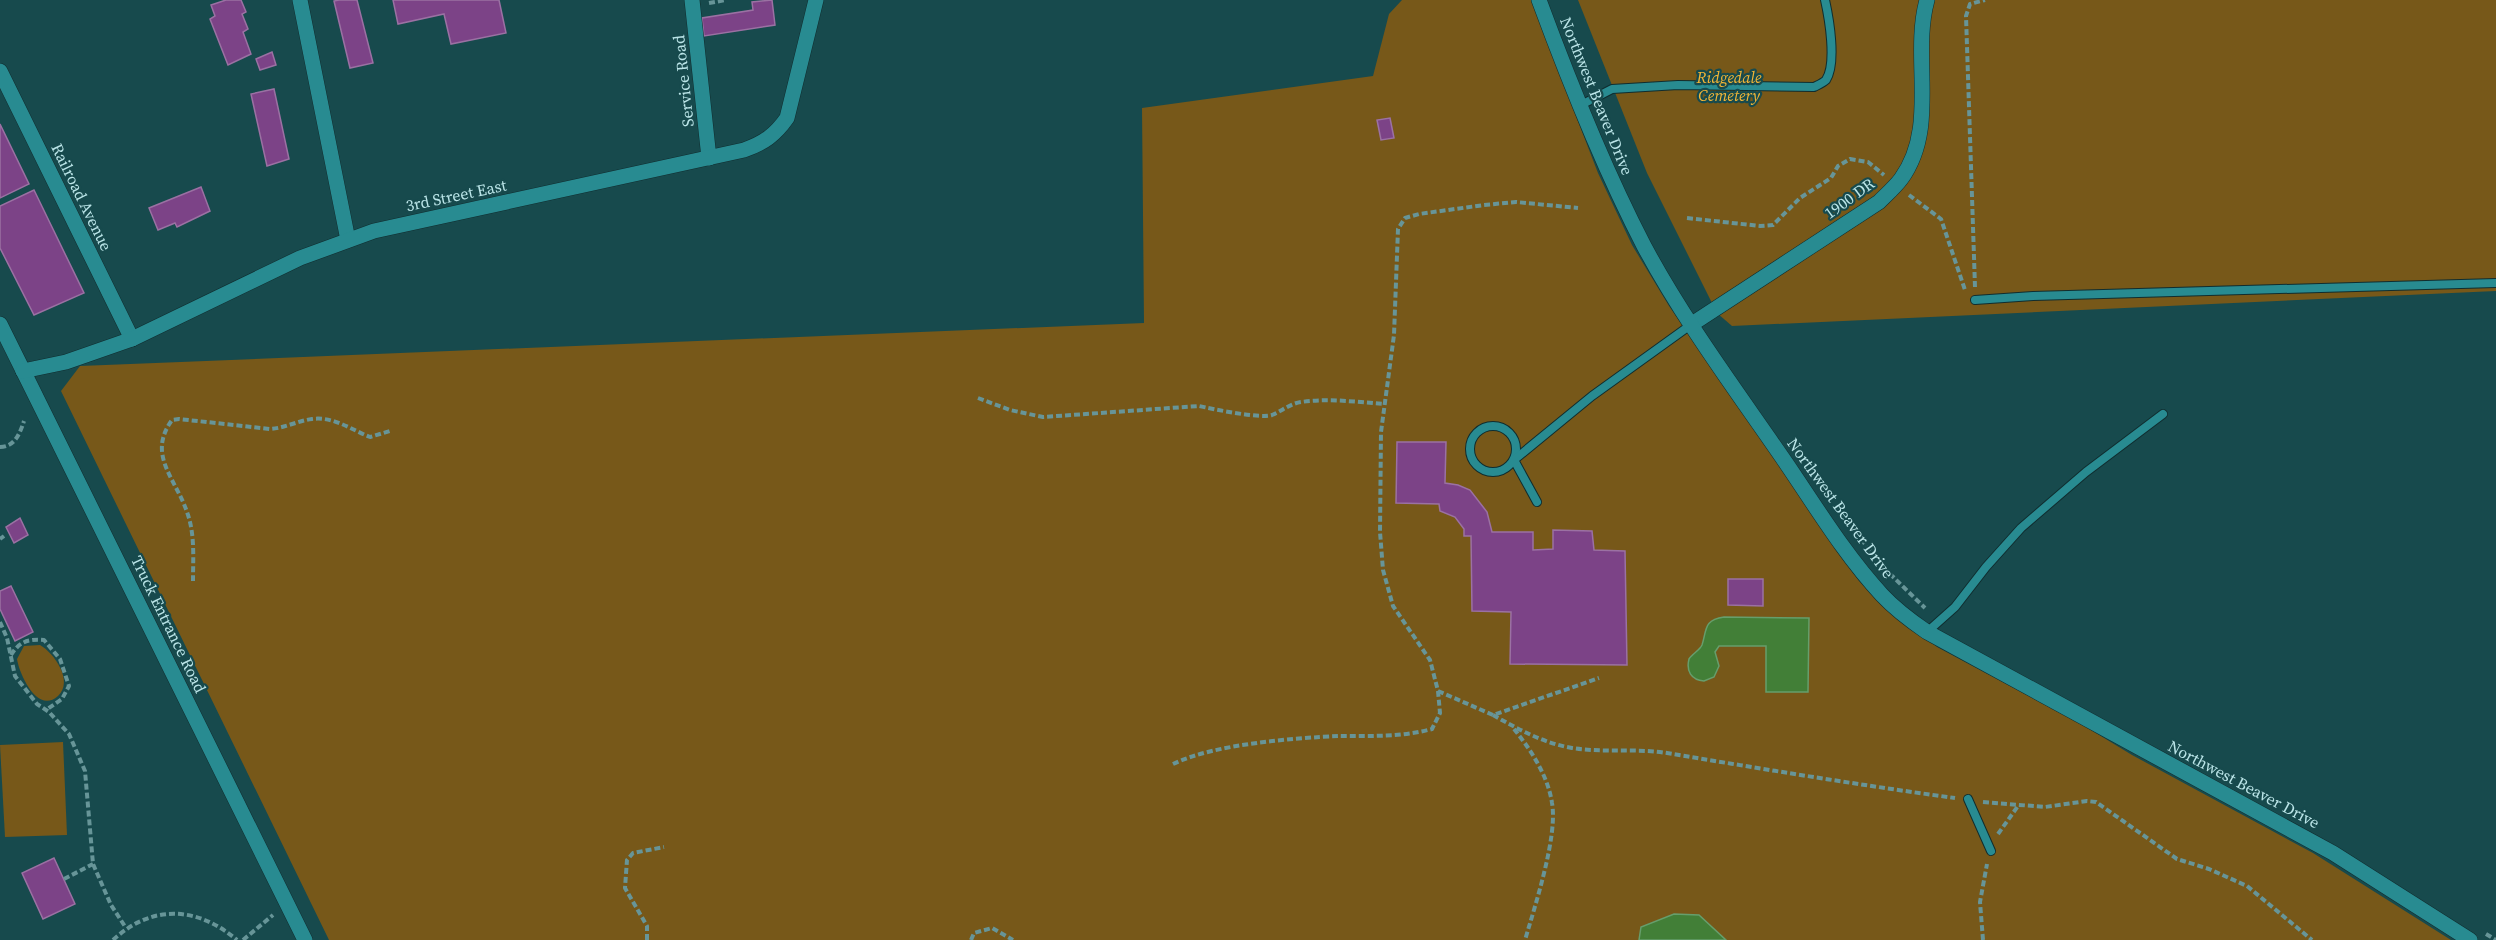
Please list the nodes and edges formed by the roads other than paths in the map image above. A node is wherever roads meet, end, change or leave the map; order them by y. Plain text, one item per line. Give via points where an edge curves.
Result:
1 (300, 0) edge
2 (692, 0) edge
3 (816, 0) edge
4 (1539, 0) edge
5 (1825, 0) edge
6 (1927, 0) edge
7 (0, 71) edge
8 (1581, 105) junction
9 (710, 158) junction
10 (348, 240) junction
11 (2496, 283) edge
12 (1975, 300) road end
13 (0, 324) edge
14 (1692, 324) junction
15 (132, 339) junction
16 (23, 371) junction
17 (2163, 414) dead end
18 (1514, 460) junction
19 (1537, 502) dead end
20 (1927, 632) junction
21 (1968, 800) road end
22 (1991, 851) road end
23 (2473, 934) edge
24 (305, 940) edge

1 - 10 street
2 - 9 street, Service Road
3 - 9 street, 3rd Street East via 786,118 777,133 763,144
4 - 8 street, Northwest Beaver Drive
5 - 8 lane via 1830,21 1829,73 1825,82 1814,87 1678,85 1612,89
6 - 14 street, 1900 DR via 1921,20 1922,124 1915,153 1901,179 1879,202
7 - 15 street, Railroad Avenue
8 - 14 street, Northwest Beaver Drive via 1606,170 1645,248
9 - 10 street, 3rd Street East via 374,231
10 - 15 street, 3rd Street East via 300,258
11 - 12 lane
13 - 16 street, Truck Entrance Road
14 - 18 lane via 1592,396
14 - 20 street, Northwest Beaver Drive via 1846,550 1882,595
15 - 16 street, 3rd Street East via 66,362
16 - 24 street, Truck Entrance Road
17 - 20 lane via 2021,528 1954,607
18 - 18 lane via 1516,444 1504,428 1484,428 1473,439 1472,459 1483,470 1498,472
18 - 19 lane
20 - 23 street, Northwest Beaver Drive via 2333,853
21 - 22 lane

